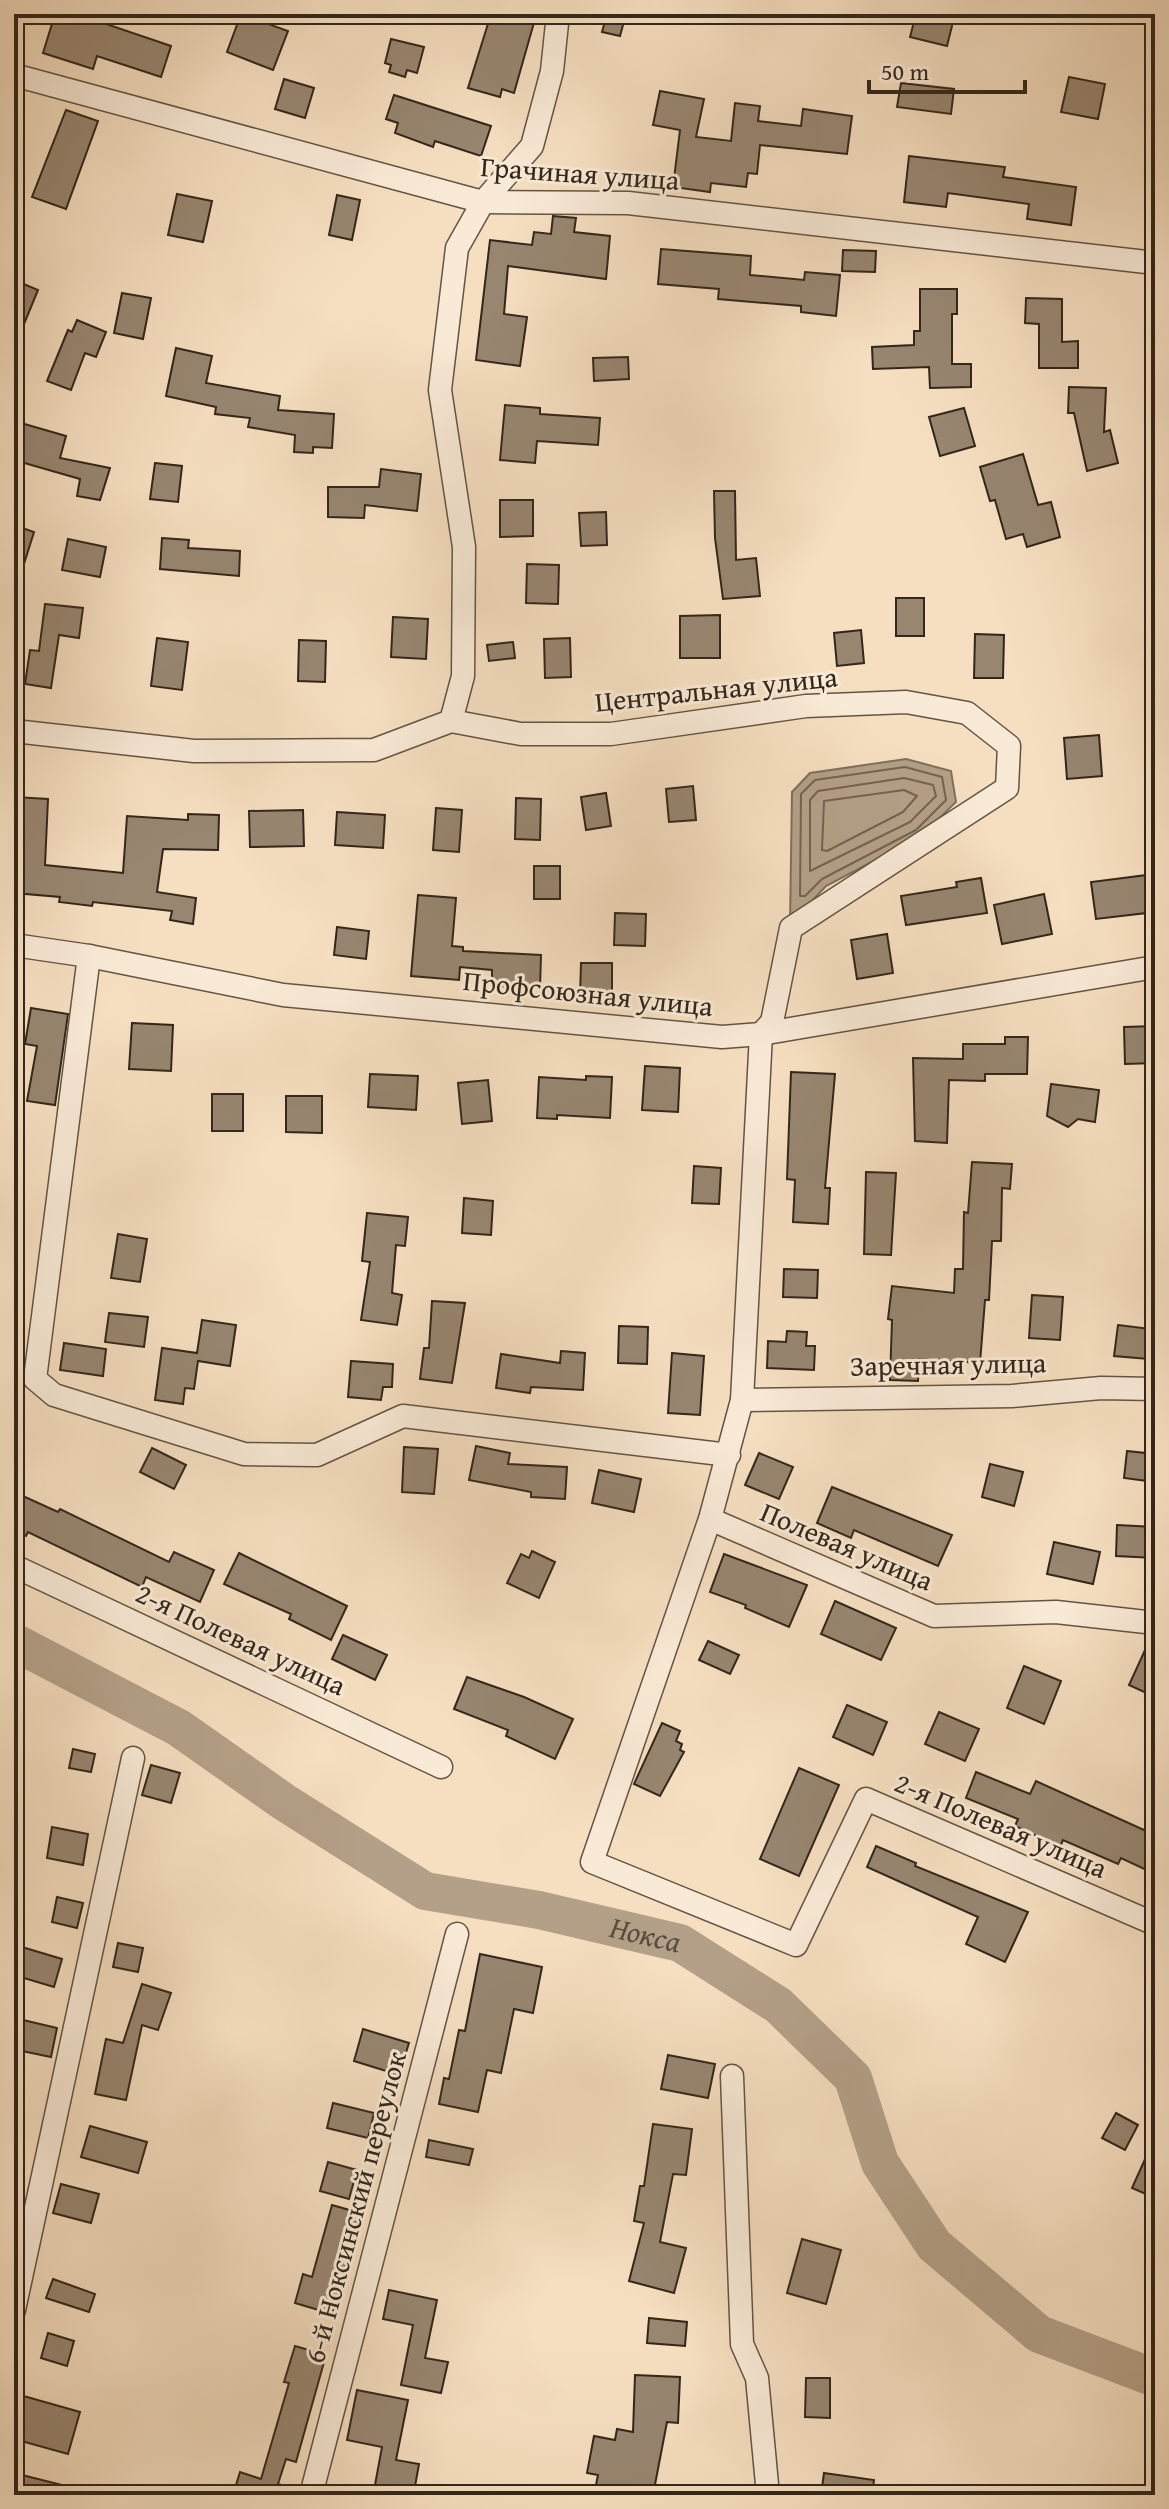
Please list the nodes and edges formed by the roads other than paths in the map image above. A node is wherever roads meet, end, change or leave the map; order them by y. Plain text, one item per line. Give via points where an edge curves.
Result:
1 (558, 14) edge
2 (14, 75) edge
3 (483, 202) junction
4 (1155, 263) edge
5 (451, 721) junction
6 (14, 731) edge
7 (14, 945) edge
8 (89, 956) junction
9 (1155, 967) edge
10 (761, 1034) junction
11 (1155, 1389) edge
12 (742, 1400) junction
13 (729, 1455) junction
14 (710, 1519) junction
15 (14, 1566) edge
16 (1155, 1623) edge
17 (133, 1758) dead end
18 (441, 1767) dead end
19 (1155, 1924) edge
20 (457, 1934) dead end
21 (732, 2076) dead end
22 (14, 2310) edge
23 (311, 2495) edge
24 (768, 2495) edge

1 - 3 street via 552,71 532,146
2 - 3 street, Грачиная улица
3 - 4 street, Грачиная улица via 628,203
3 - 5 street via 457,248 440,390 464,547 463,676
5 - 6 street via 374,750 194,751
5 - 10 street, Центральная улица via 521,734 611,734 806,706 906,702 967,713 1009,746 1007,788 791,928 772,1022
7 - 8 street, Профсоюзная улица
8 - 10 street, Профсоюзная улица via 283,995 722,1037
8 - 13 street via 35,1379 54,1395 244,1454 317,1455 403,1416
9 - 10 street, Профсоюзная улица
10 - 12 street
11 - 12 street, Заречная улица
12 - 13 street
13 - 14 street
14 - 16 street, Полевая улица via 934,1616 1056,1612
14 - 19 street, 2-я Полевая улица via 592,1862 796,1945 866,1799
15 - 18 street, 2-я Полевая улица
17 - 22 street
20 - 23 street, 6-й Ноксинский переулок
21 - 24 street via 742,2344 757,2378

